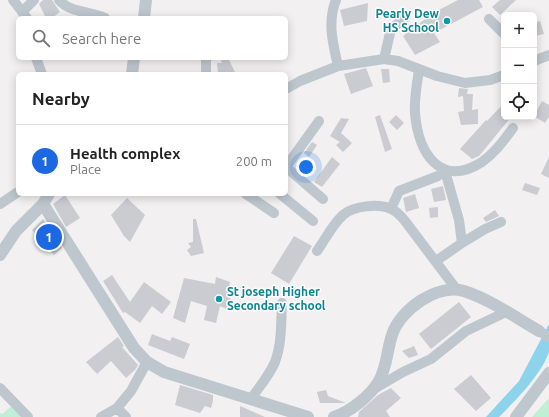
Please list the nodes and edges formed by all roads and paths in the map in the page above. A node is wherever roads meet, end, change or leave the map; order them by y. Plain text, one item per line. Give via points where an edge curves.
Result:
1 (13, 0) edge
2 (34, 0) edge
3 (59, 0) edge
4 (146, 0) edge
5 (336, 0) edge
6 (25, 15) edge
7 (101, 16) edge
8 (144, 16) edge
9 (405, 18) dead end
10 (489, 19) dead end
11 (501, 31) edge
12 (549, 55) edge
13 (384, 59) junction
14 (37, 60) edge
15 (134, 60) edge
16 (206, 60) edge
17 (537, 60) edge
18 (338, 66) junction
19 (419, 70) junction
20 (41, 72) edge
21 (132, 72) edge
22 (206, 72) edge
23 (501, 76) edge
24 (288, 88) edge
25 (319, 121) dead end
26 (513, 128) dead end
27 (288, 164) edge
28 (288, 169) edge
29 (442, 173) junction
30 (16, 193) edge
31 (49, 196) edge
32 (249, 196) edge
33 (282, 196) edge
34 (323, 199) dead end
35 (0, 204) edge
36 (43, 204) junction
37 (391, 209) junction
38 (274, 213) dead end
39 (313, 221) dead end
40 (501, 222) dead end
41 (462, 243) junction
42 (317, 251) dead end
43 (0, 255) edge
44 (436, 262) junction
45 (457, 290) junction
46 (282, 303) dead end
47 (506, 312) junction
48 (544, 334) edge
49 (147, 362) junction
50 (549, 373) edge
51 (0, 388) edge
52 (372, 391) junction
53 (251, 399) junction
54 (116, 408) junction
55 (28, 417) edge
56 (101, 417) edge
57 (126, 417) edge
58 (308, 417) edge
59 (334, 417) edge
60 (516, 417) edge

1 - 6 street
2 - 6 street
3 - 7 street via 70,8
4 - 8 street
5 - 18 street via 332,10 330,31
9 - 13 street via 391,29
10 - 11 street
12 - 17 street
13 - 18 street
13 - 19 street via 398,61
14 - 20 street
15 - 21 street
16 - 22 street
18 - 24 street
19 - 23 street via 466,83
19 - 29 street via 415,112 421,140 433,163
25 - 27 street
26 - 29 street via 498,148 482,162 460,171
28 - 34 street
29 - 37 street via 399,191
29 - 41 street via 459,220
30 - 35 street
31 - 36 street
32 - 38 street
33 - 39 street
36 - 43 street via 16,231
36 - 49 street via 134,348
37 - 42 street via 383,206 349,211 336,224
37 - 44 street via 402,217
40 - 41 street
41 - 44 street
44 - 45 street
45 - 47 street via 472,294
45 - 52 street via 439,291 411,308 392,333 384,367
46 - 53 street via 275,361
47 - 48 street
47 - 52 street via 466,331 431,359
49 - 53 street via 164,372
49 - 54 street via 131,391
50 - 60 street
51 - 55 street
52 - 59 street via 354,406
53 - 58 street
54 - 56 street
54 - 57 street

